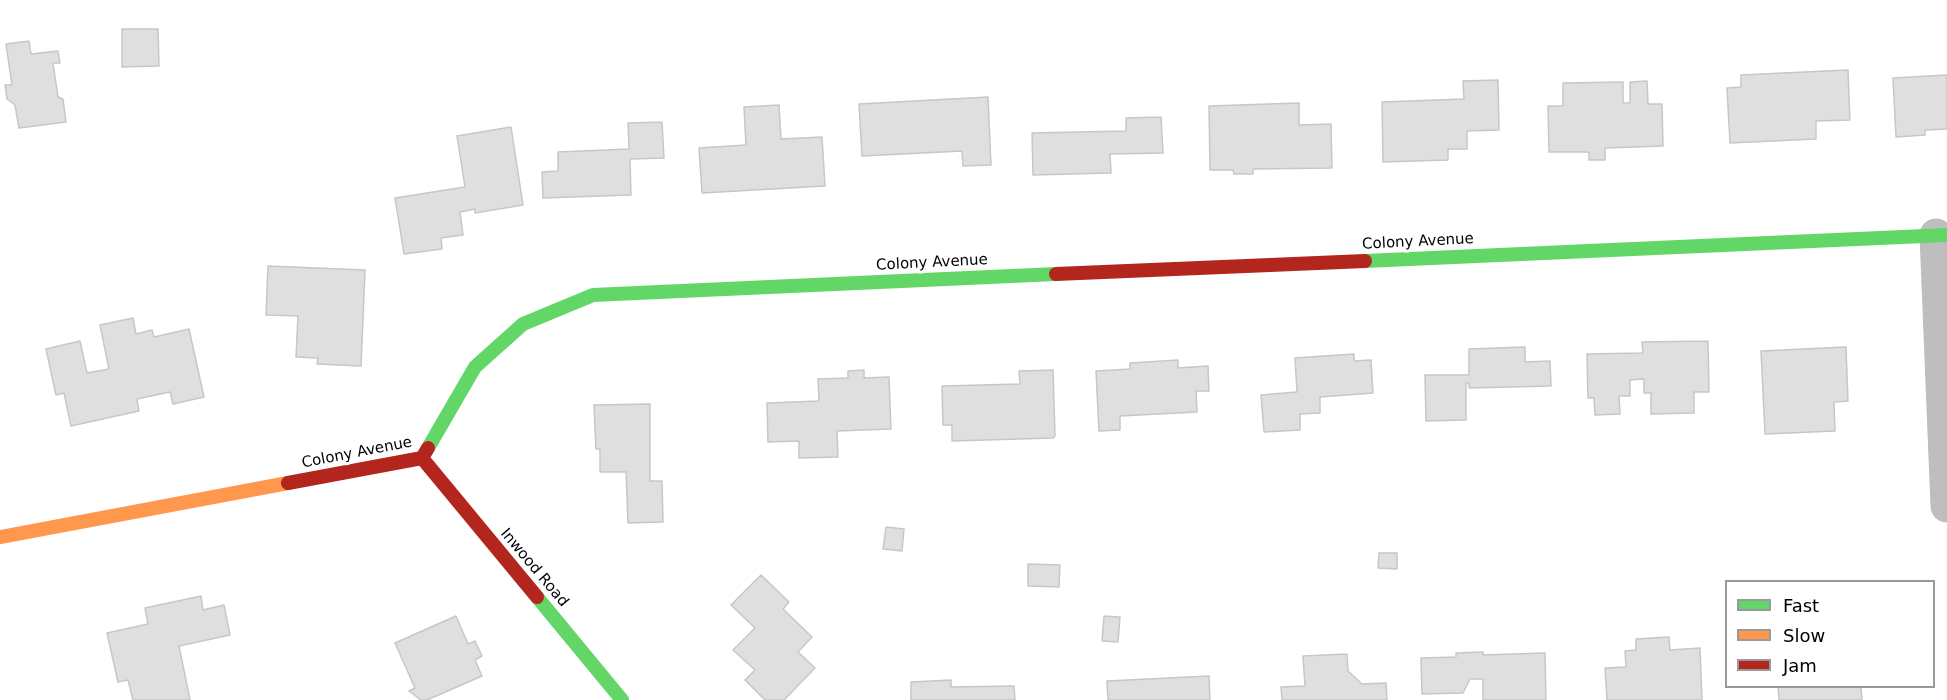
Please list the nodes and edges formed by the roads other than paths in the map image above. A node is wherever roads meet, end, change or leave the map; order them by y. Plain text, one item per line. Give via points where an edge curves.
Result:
1 (1941, 235) edge
2 (422, 458) junction
3 (1947, 506) edge
4 (0, 537) edge
5 (622, 700) edge

1 - 2 street, Colony Avenue via 592,295 523,324 474,367
1 - 3 street
2 - 4 street, Colony Avenue
2 - 5 street, Inwood Road

